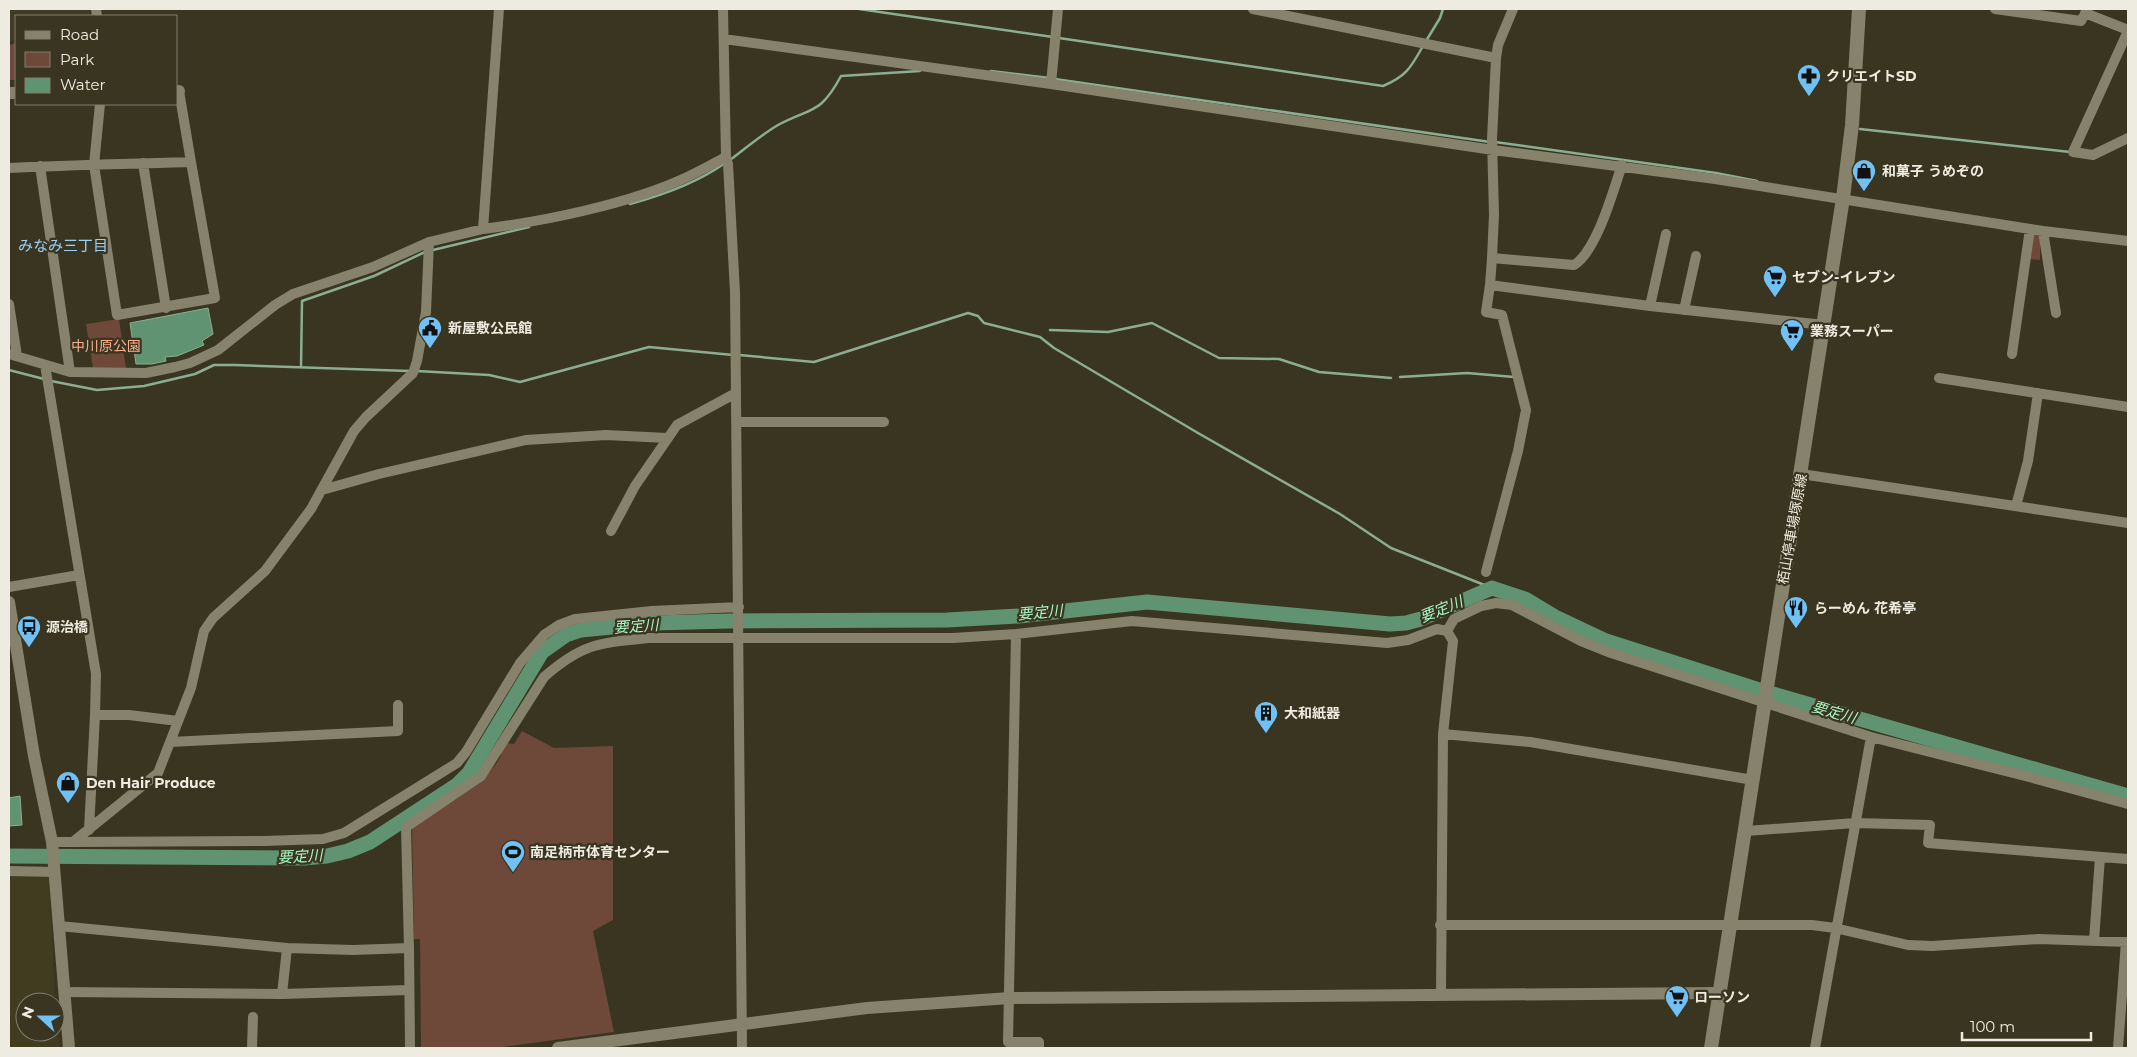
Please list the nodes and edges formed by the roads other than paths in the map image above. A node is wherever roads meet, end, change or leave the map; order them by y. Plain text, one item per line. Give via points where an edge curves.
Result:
1 (499, 9) edge
2 (723, 9) edge
3 (1058, 9) edge
4 (1253, 9) edge
5 (1513, 9) edge
6 (1859, 9) edge
7 (1995, 9) edge
8 (2086, 11) edge
9 (2128, 31) edge
10 (724, 39) junction
11 (1496, 58) junction
12 (1052, 79) junction
13 (178, 91) edge
14 (100, 105) edge
15 (2128, 138) edge
16 (1492, 145) junction
17 (727, 160) junction
18 (191, 162) junction
19 (143, 163) junction
20 (94, 165) junction
21 (1622, 165) junction
22 (40, 166) junction
23 (9, 168) edge
24 (1843, 198) junction
25 (483, 229) junction
26 (2030, 229) junction
27 (2043, 231) junction
28 (1666, 234) dead end
29 (2128, 241) edge
30 (429, 242) junction
31 (1696, 256) dead end
32 (1492, 258) junction
33 (1490, 285) junction
34 (9, 304) edge
35 (1650, 306) junction
36 (166, 308) junction
37 (1684, 310) junction
38 (2056, 313) dead end
39 (1824, 325) junction
40 (2012, 354) dead end
41 (13, 355) edge
42 (70, 372) junction
43 (46, 375) junction
44 (1939, 378) dead end
45 (736, 393) junction
46 (2038, 393) junction
47 (2128, 407) edge
48 (736, 422) junction
49 (884, 422) dead end
50 (667, 438) junction
51 (1801, 474) junction
52 (322, 490) junction
53 (2016, 506) junction
54 (2128, 523) edge
55 (611, 531) dead end
56 (1486, 572) dead end
57 (78, 575) junction
58 (9, 587) edge
59 (9, 602) edge
60 (739, 609) junction
61 (1448, 630) junction
62 (739, 634) junction
63 (1016, 634) junction
64 (1765, 702) junction
65 (398, 705) dead end
66 (95, 715) junction
67 (178, 721) junction
68 (1443, 734) junction
69 (1871, 737) junction
70 (170, 742) junction
71 (1753, 780) junction
72 (2128, 804) edge
73 (1854, 823) junction
74 (89, 830) junction
75 (1746, 831) junction
76 (52, 842) junction
77 (73, 842) junction
78 (2100, 857) junction
79 (2127, 859) dead end
80 (9, 871) edge
81 (55, 872) junction
82 (1730, 924) junction
83 (1440, 925) junction
84 (59, 926) junction
85 (1835, 928) junction
86 (2094, 941) junction
87 (2127, 942) edge
88 (287, 948) junction
89 (410, 948) junction
90 (409, 990) junction
91 (64, 992) edge
92 (65, 992) edge
93 (1720, 993) junction
94 (282, 994) junction
95 (1441, 994) junction
96 (1010, 998) junction
97 (65, 1003) edge
98 (253, 1016) dead end
99 (742, 1023) junction
100 (1039, 1045) edge
101 (69, 1048) edge
102 (252, 1048) edge
103 (410, 1048) edge
104 (558, 1048) edge
105 (742, 1048) edge
106 (1711, 1048) edge
107 (1815, 1048) edge
108 (2118, 1048) edge

1 - 25 street
2 - 10 street
3 - 12 street
4 - 11 street
5 - 11 street
6 - 24 main road, 栢山停車場塚原線 via 1852,125
7 - 8 street via 2081,21
8 - 9 street
9 - 15 street via 2073,152 2093,155
10 - 12 street via 925,68
10 - 17 street
11 - 16 street
12 - 16 street via 1142,98
13 - 18 street
14 - 20 street
16 - 21 street
16 - 32 street
17 - 25 street via 647,193 587,209
17 - 45 street
18 - 19 street
18 - 36 street via 215,298
19 - 20 street
19 - 36 street
20 - 22 street
20 - 36 street via 117,315
21 - 24 street
21 - 32 street via 1602,222 1582,260 1574,265
22 - 23 street
22 - 42 street
24 - 26 street
24 - 39 main road, 栢山停車場塚原線
25 - 30 street
26 - 27 street
26 - 40 street
27 - 29 street
27 - 38 street
28 - 35 street
30 - 42 street via 373,267 293,294 218,350 190,363 146,373
30 - 52 street via 426,312 413,373 354,431
31 - 37 street
32 - 33 street
33 - 35 street
33 - 56 street via 1486,312 1502,315 1526,410
34 - 41 street
35 - 37 street
37 - 39 street
39 - 51 main road, 栢山停車場塚原線
41 - 43 street
42 - 43 street
43 - 57 street
44 - 46 street
45 - 48 street
45 - 50 street via 677,424
46 - 47 street
46 - 53 street via 2028,461
48 - 49 street
48 - 60 street
50 - 52 street via 606,435 526,440
50 - 55 street via 635,486
51 - 53 street
51 - 64 main road, 栢山停車場塚原線
52 - 67 street via 265,571 213,618 204,631 191,688
53 - 54 street
57 - 58 street
57 - 66 street via 96,674
59 - 76 street via 34,756
60 - 62 street
60 - 77 street via 652,610 575,619 559,625 544,635 520,663 457,763 333,837 264,841
61 - 63 street via 1437,629 1408,640 1387,643 1132,621
61 - 64 street via 1454,619 1481,606 1496,603 1512,605 1611,653
61 - 68 street via 1453,641
62 - 63 street via 953,638
62 - 89 street via 599,643 574,653 544,677 481,776 406,826
62 - 99 street
63 - 96 street
64 - 69 street
64 - 71 main road, 栢山停車場塚原線
65 - 70 street via 398,731
66 - 67 street
66 - 74 street
67 - 70 street
68 - 71 street via 1530,742
68 - 83 street
69 - 72 street
69 - 73 street
70 - 74 street via 158,773
71 - 75 main road, 栢山停車場塚原線
73 - 75 street
73 - 78 street via 1930,825 1928,843
73 - 85 street
74 - 77 street
75 - 82 main road, 栢山停車場塚原線
76 - 77 street
76 - 81 street
78 - 79 street
78 - 86 street
80 - 81 street
81 - 84 street
82 - 83 street
82 - 85 street
82 - 93 main road, 栢山停車場塚原線
83 - 95 street
84 - 88 street
84 - 91 street
85 - 86 street via 1908,945 2038,939
85 - 107 street
86 - 87 street
87 - 108 street
88 - 89 street
88 - 94 street
89 - 90 street
90 - 94 street
90 - 103 street
92 - 94 street
93 - 95 street
93 - 106 main road, 栢山停車場塚原線
95 - 96 street
96 - 99 street via 867,1008
96 - 100 street via 1008,1042
97 - 101 street
98 - 102 street
99 - 104 street
99 - 105 street

